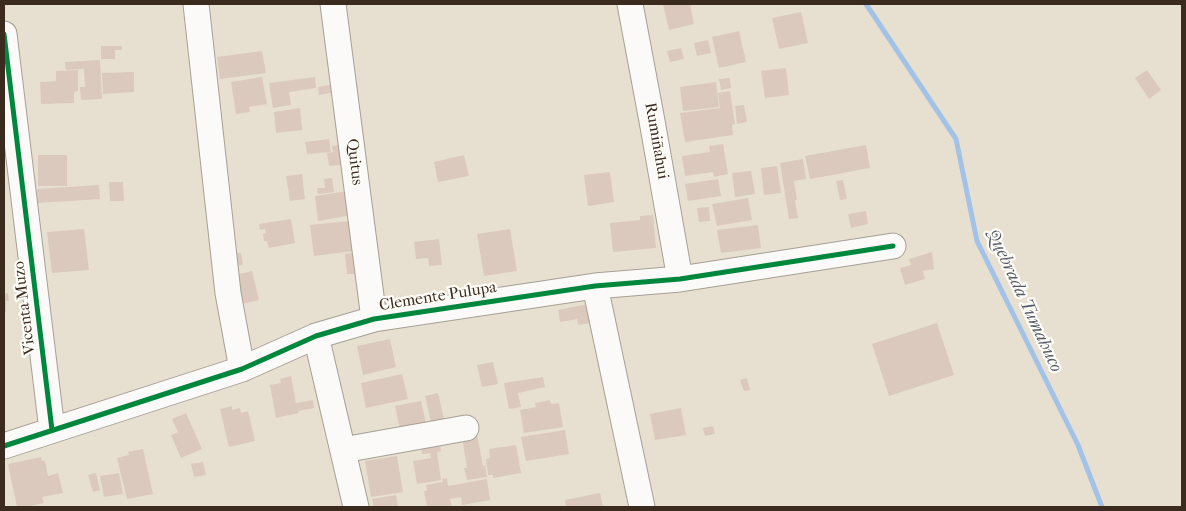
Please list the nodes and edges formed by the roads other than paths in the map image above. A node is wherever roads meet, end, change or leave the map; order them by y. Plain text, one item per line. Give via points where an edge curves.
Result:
1 (196, 4) edge
2 (333, 4) edge
3 (630, 4) edge
4 (4, 34) edge
5 (893, 246) dead end
6 (680, 279) junction
7 (595, 286) junction
8 (374, 319) junction
9 (316, 336) junction
10 (242, 370) junction
11 (466, 428) dead end
12 (52, 430) junction
13 (4, 446) edge
14 (343, 450) junction
15 (356, 507) edge
16 (642, 507) edge

1 - 10 street via 228,293
2 - 8 street, Quitus
3 - 6 street, Rumiñahui
4 - 12 street, Vicenta Muzo
5 - 6 street, Clemente Pulupa
6 - 7 street, Clemente Pulupa
7 - 8 street, Clemente Pulupa
7 - 16 street
8 - 9 street, Clemente Pulupa
9 - 10 street, Clemente Pulupa
9 - 14 street
10 - 12 street, Clemente Pulupa
11 - 14 street
12 - 13 street, Clemente Pulupa
14 - 15 street

